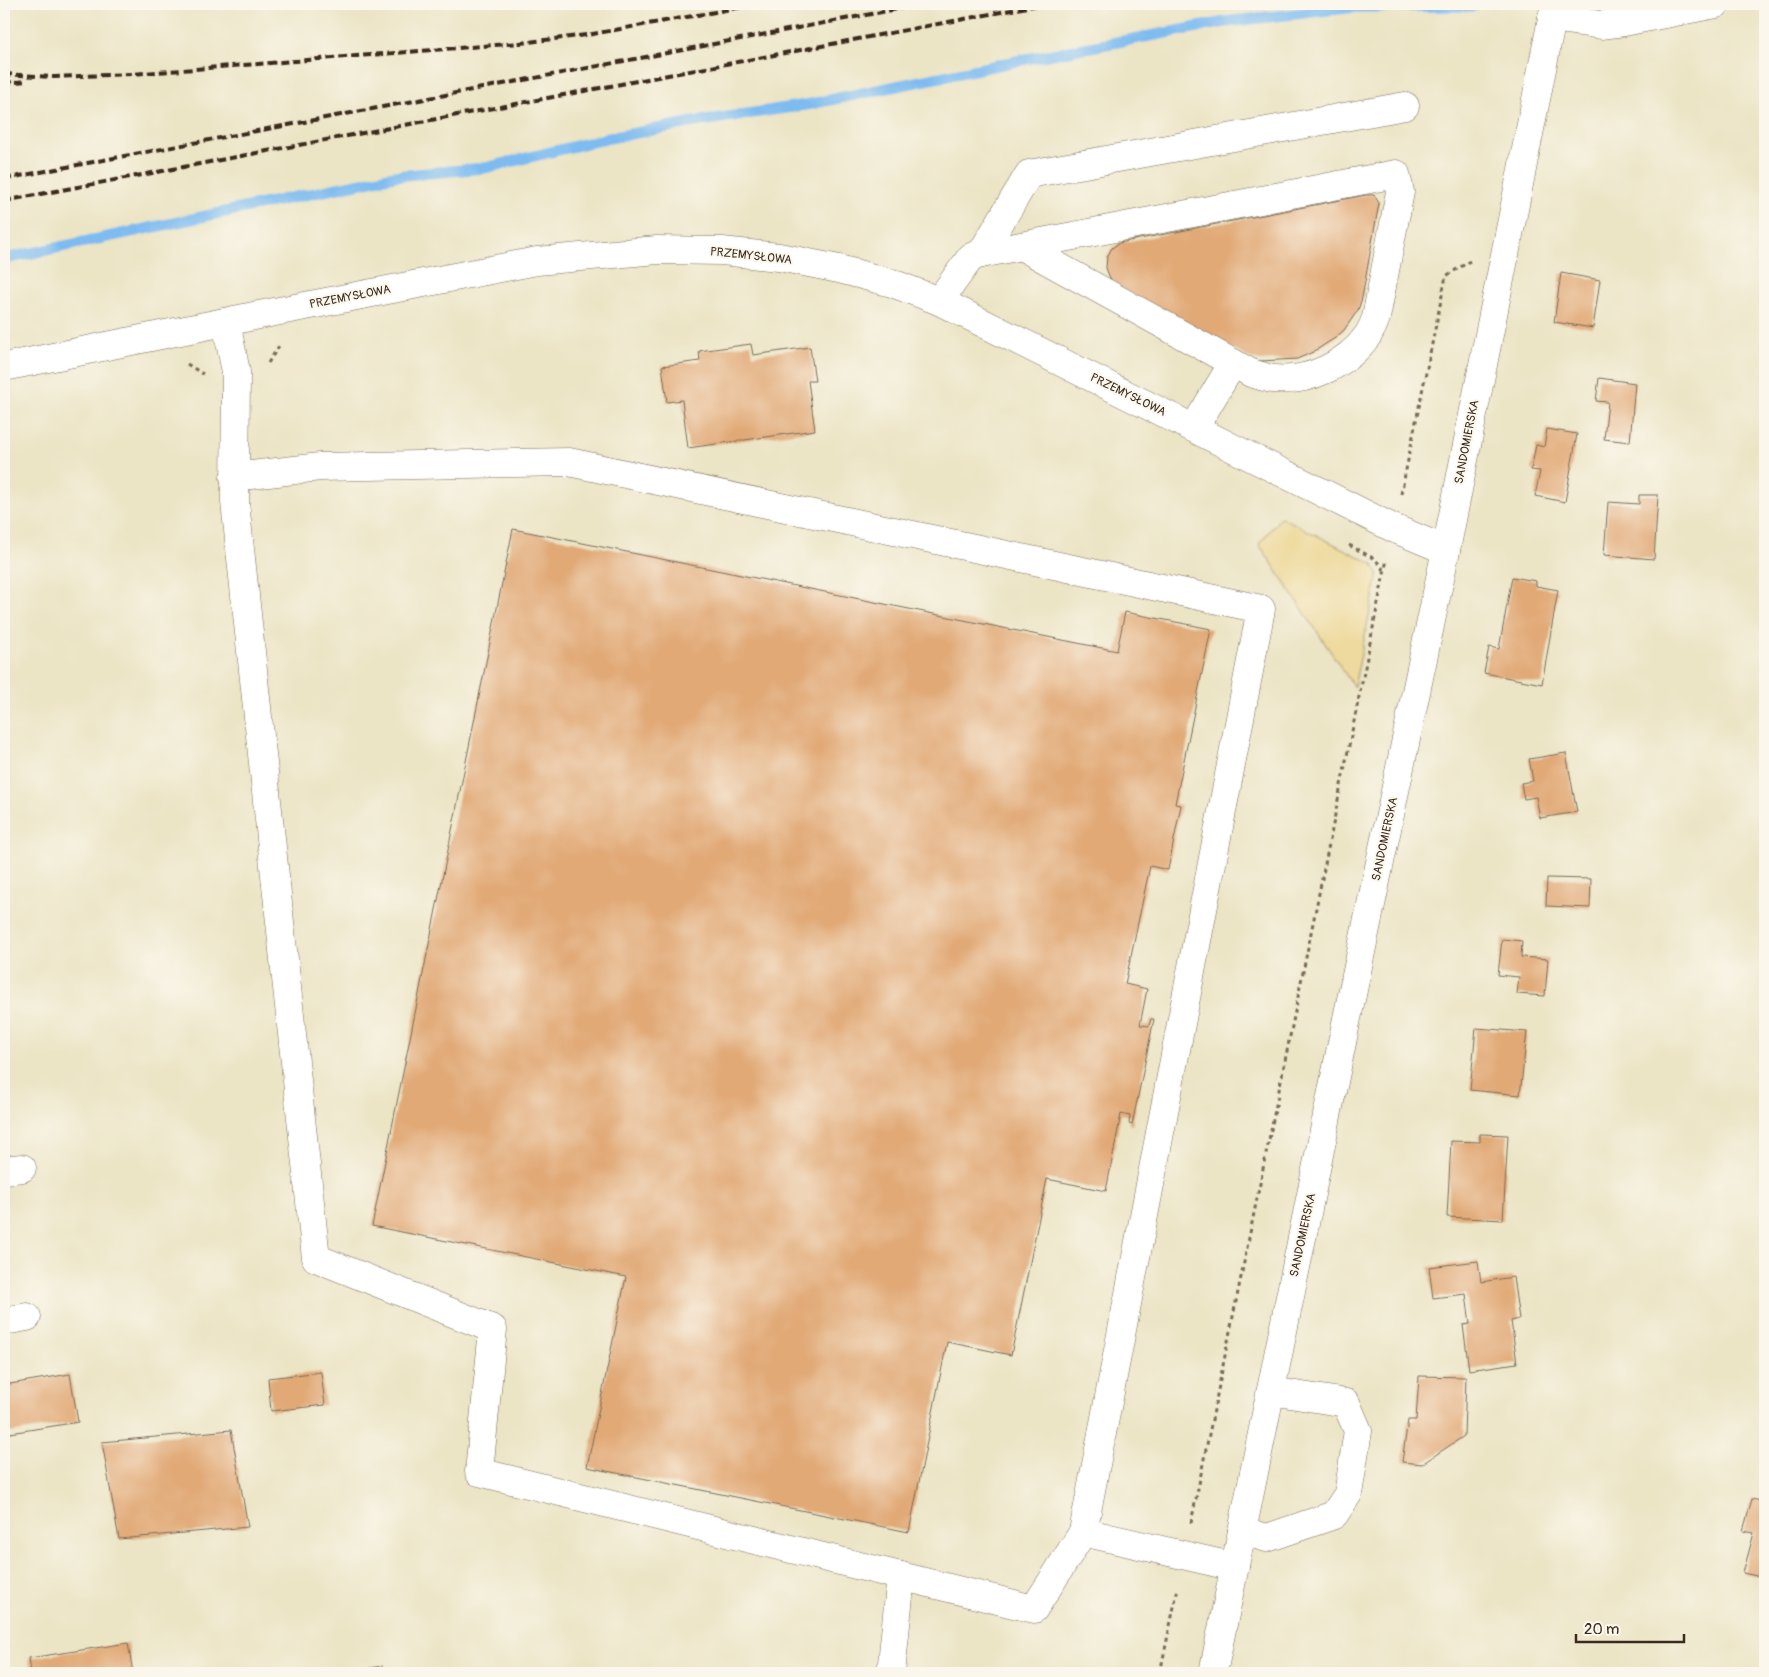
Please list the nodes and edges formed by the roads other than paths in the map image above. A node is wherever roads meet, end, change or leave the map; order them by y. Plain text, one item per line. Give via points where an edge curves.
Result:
1 (1716, 4) edge
2 (1553, 11) edge
3 (1405, 106) dead end
4 (1020, 246) junction
5 (981, 254) junction
6 (939, 301) junction
7 (226, 322) junction
8 (1233, 363) junction
9 (4, 367) edge
10 (1194, 428) junction
11 (234, 477) junction
12 (1446, 550) junction
13 (1270, 1391) junction
14 (1242, 1531) junction
15 (1083, 1532) junction
16 (1235, 1567) junction
17 (901, 1576) junction
18 (891, 1673) edge
19 (1213, 1673) edge

1 - 2 street via 1601,25
2 - 12 street, SANDOMIERSKA
3 - 5 street via 1029,174
4 - 5 street
4 - 8 street
4 - 8 street via 1396,174 1400,192 1376,318 1368,336 1337,363 1321,372 1298,378 1274,379 1251,373
5 - 6 street via 971,258
6 - 7 street, PRZEMYSŁOWA via 892,283 779,257 657,250 538,261
6 - 10 street, PRZEMYSŁOWA
7 - 9 street, PRZEMYSŁOWA
7 - 11 street via 236,368
8 - 10 street
10 - 12 street, PRZEMYSŁOWA via 1394,528
11 - 15 street via 320,467 569,462 1260,609
11 - 17 street via 316,1258 493,1329 479,1472
12 - 13 street, SANDOMIERSKA
13 - 14 street, SANDOMIERSKA
13 - 14 street via 1346,1404 1358,1431 1348,1494 1334,1515 1268,1538
14 - 16 street, SANDOMIERSKA
15 - 16 street
15 - 17 street via 1034,1609
16 - 19 street, SANDOMIERSKA
17 - 18 street

